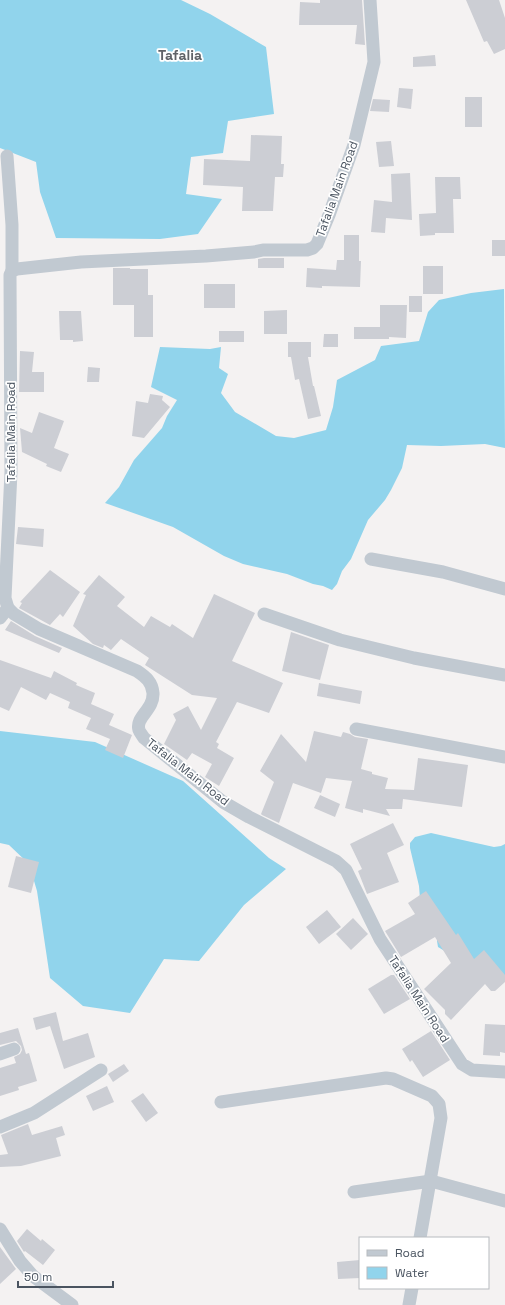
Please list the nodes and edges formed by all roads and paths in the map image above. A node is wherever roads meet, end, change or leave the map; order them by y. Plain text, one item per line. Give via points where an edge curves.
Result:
1 (370, 0) edge
2 (7, 156) dead end
3 (12, 271) junction
4 (371, 559) dead end
5 (505, 589) edge
6 (8, 608) junction
7 (264, 614) dead end
8 (0, 618) edge
9 (505, 675) edge
10 (356, 729) dead end
11 (505, 757) edge
12 (14, 1049) dead end
13 (0, 1054) edge
14 (101, 1070) dead end
15 (505, 1072) edge
16 (221, 1102) dead end
17 (0, 1128) edge
18 (430, 1181) junction
19 (354, 1192) dead end
20 (505, 1201) edge
21 (0, 1229) edge
22 (420, 1237) edge
23 (412, 1289) edge
24 (72, 1305) edge
25 (409, 1305) edge

1 - 3 street, Tafalia Main Road via 374,50 372,73 354,145 329,215 313,248 81,262
2 - 3 street
3 - 6 street, Tafalia Main Road via 11,472 5,598
4 - 5 street via 443,572
6 - 8 street
6 - 15 street, Tafalia Main Road via 39,629 137,671 149,679 154,700 139,721 139,730 144,738 223,802 336,860 346,870 380,939 462,1064 472,1070
7 - 9 street via 340,640 414,658
10 - 11 street
12 - 13 street
14 - 17 street via 34,1113
16 - 18 street via 393,1079 432,1096 439,1104 441,1118
18 - 19 street
18 - 20 street
18 - 22 street
21 - 24 street via 20,1261 33,1276
23 - 25 street

